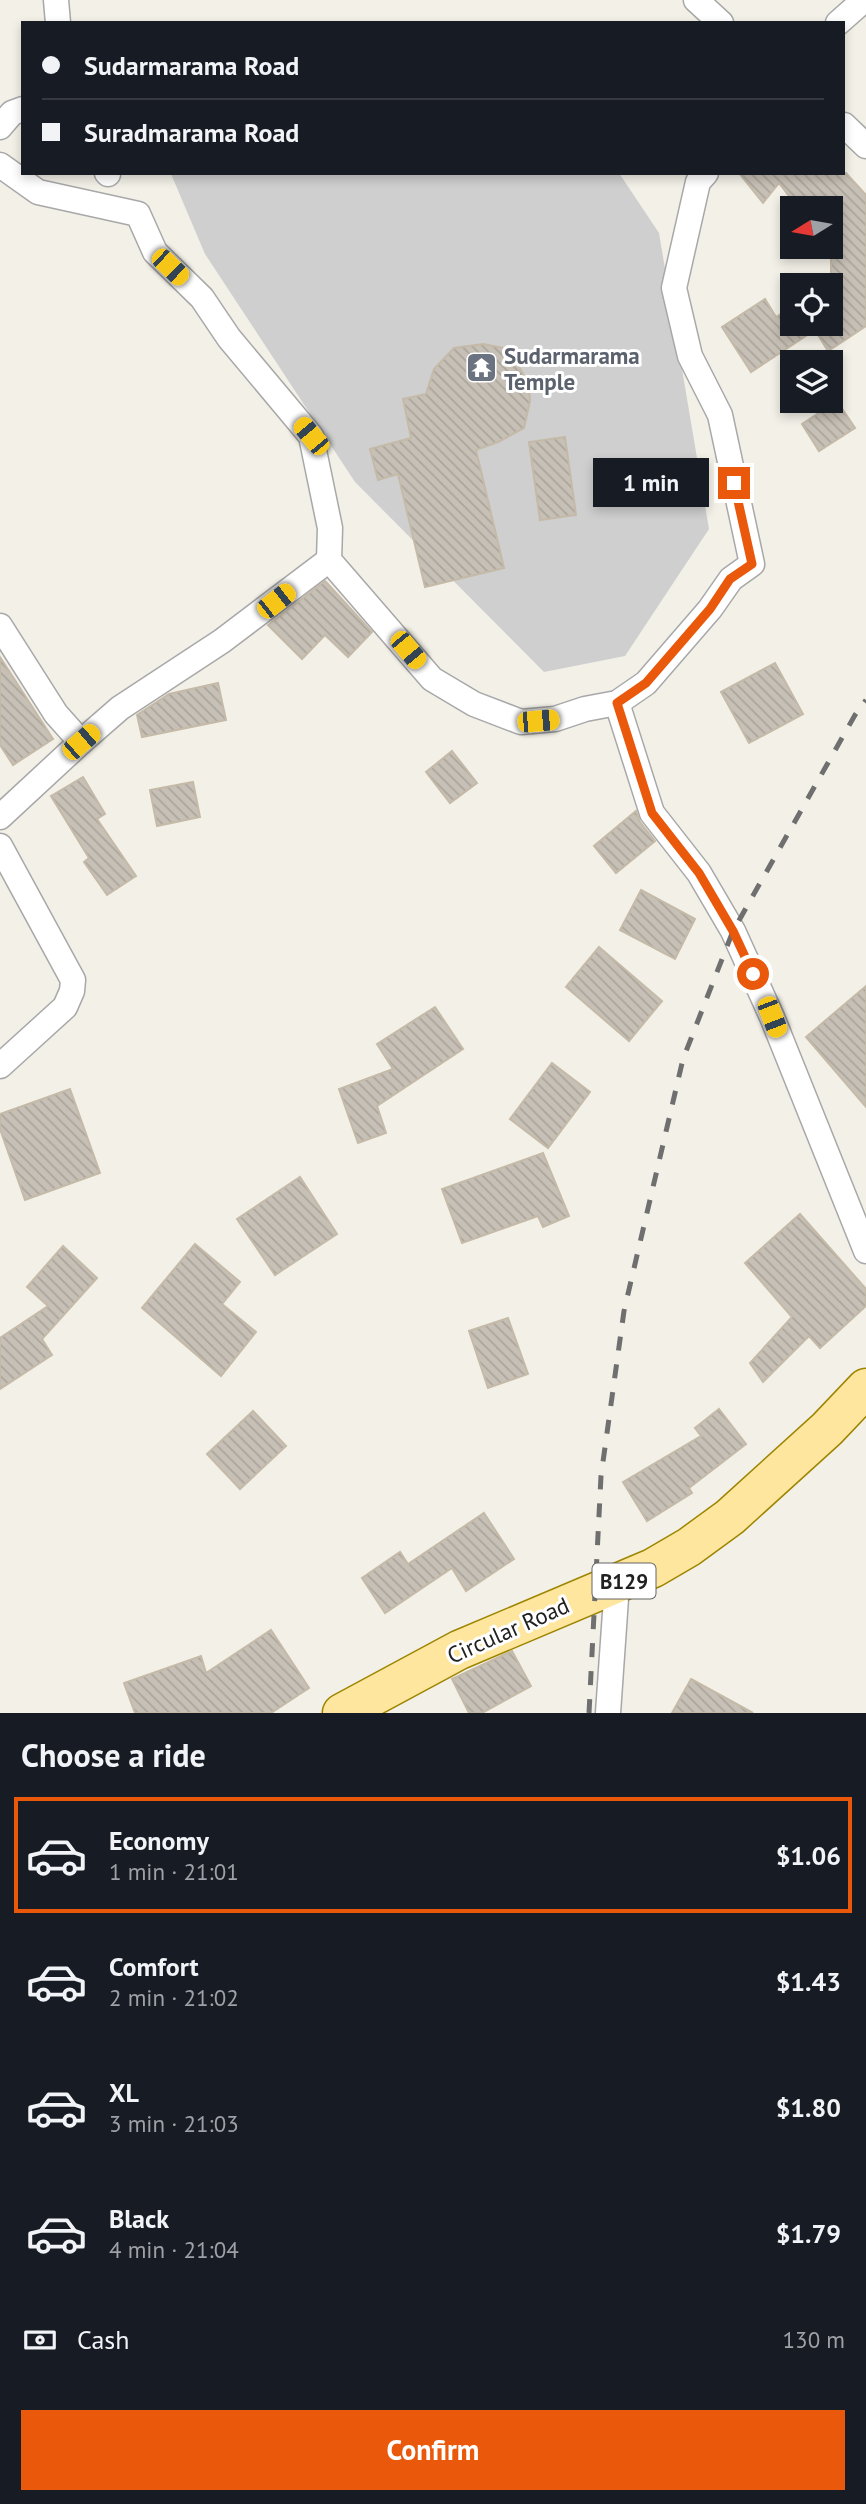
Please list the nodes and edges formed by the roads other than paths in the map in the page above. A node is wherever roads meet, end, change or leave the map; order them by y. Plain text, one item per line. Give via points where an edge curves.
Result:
1 (56, 0) edge
2 (696, 0) edge
3 (864, 0) edge
4 (58, 21) edge
5 (720, 21) edge
6 (840, 21) edge
7 (845, 126) edge
8 (866, 146) edge
9 (0, 165) edge
10 (53, 175) edge
11 (704, 175) edge
12 (38, 192) junction
13 (329, 560) junction
14 (0, 626) edge
15 (617, 703) junction
16 (81, 742) junction
17 (0, 817) edge
18 (0, 846) edge
19 (0, 1066) edge
20 (866, 1251) edge
21 (866, 1388) edge
22 (617, 1584) junction
23 (342, 1713) edge
24 (608, 1713) edge

1 - 4 street
2 - 5 street
3 - 6 street
7 - 8 street
9 - 12 street
10 - 12 street
11 - 15 street via 698,182 674,288 690,356 720,415 752,564 730,579 646,683
12 - 13 street via 138,214 155,252 202,298 229,338 311,436 331,528
13 - 15 street via 432,678 474,704 521,722 555,719
13 - 16 street via 222,641 120,708
14 - 16 street via 56,715
15 - 20 street via 652,813 699,873 733,931
16 - 17 street
18 - 19 street via 73,980 65,1007
21 - 22 main road, Circular Road / B129 via 730,1517 653,1568
22 - 23 main road, Circular Road / B129 via 458,1650
22 - 24 street

